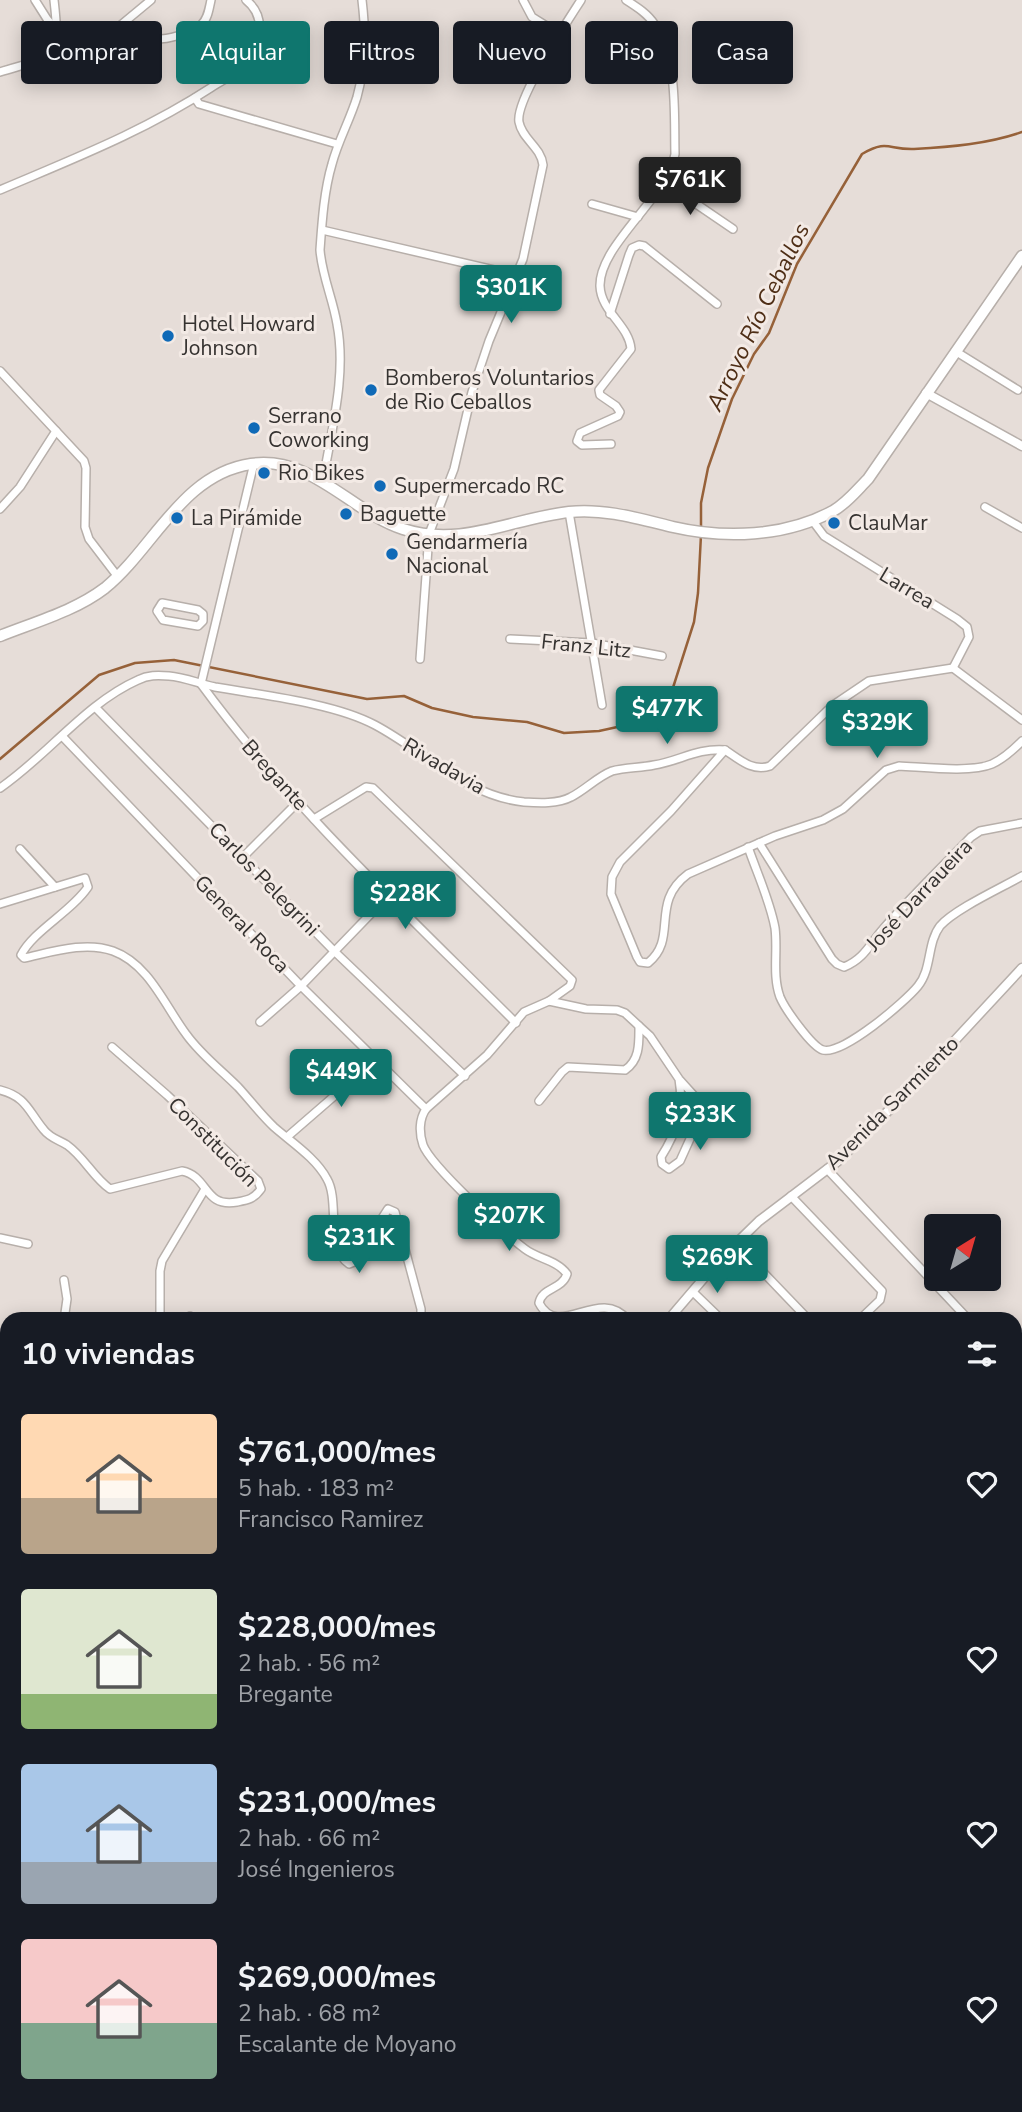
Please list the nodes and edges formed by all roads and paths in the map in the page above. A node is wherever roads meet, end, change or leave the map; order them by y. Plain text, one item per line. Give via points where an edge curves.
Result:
1 (35, 0) edge
2 (54, 0) edge
3 (150, 0) edge
4 (211, 0) edge
5 (246, 0) edge
6 (362, 0) edge
7 (523, 0) edge
8 (581, 0) edge
9 (626, 0) edge
10 (50, 21) edge
11 (57, 21) edge
12 (125, 21) edge
13 (538, 21) edge
14 (569, 21) edge
15 (162, 39) edge
16 (21, 66) edge
17 (0, 72) edge
18 (533, 84) edge
19 (195, 98) junction
20 (337, 144) junction
21 (664, 182) junction
22 (0, 190) edge
23 (592, 204) dead end
24 (638, 217) junction
25 (733, 229) dead end
26 (322, 230) junction
27 (1020, 262) edge
28 (516, 275) junction
29 (718, 304) dead end
30 (610, 314) junction
31 (955, 351) junction
32 (0, 371) edge
33 (1018, 390) dead end
34 (926, 393) junction
35 (56, 431) junction
36 (611, 444) dead end
37 (1022, 446) edge
38 (254, 463) junction
39 (323, 481) junction
40 (985, 507) dead end
41 (0, 509) edge
42 (569, 512) junction
43 (812, 520) junction
44 (1022, 528) edge
45 (429, 534) junction
46 (118, 577) junction
47 (204, 621) junction
48 (216, 624) junction
49 (0, 636) edge
50 (510, 639) dead end
51 (592, 643) junction
52 (662, 656) dead end
53 (420, 659) dead end
54 (953, 668) junction
55 (202, 681) junction
56 (602, 705) dead end
57 (96, 708) junction
58 (1022, 720) edge
59 (62, 736) junction
60 (1022, 741) edge
61 (725, 750) junction
62 (0, 788) edge
63 (298, 802) junction
64 (314, 819) junction
65 (1022, 823) edge
66 (759, 843) junction
67 (748, 847) junction
68 (20, 849) dead end
69 (243, 856) junction
70 (1022, 876) edge
71 (55, 887) junction
72 (389, 895) junction
73 (0, 904) edge
74 (334, 951) junction
75 (1022, 968) edge
76 (301, 986) junction
77 (549, 1000) junction
78 (260, 1022) dead end
79 (516, 1023) junction
80 (639, 1026) junction
81 (112, 1047) dead end
82 (377, 1059) junction
83 (465, 1076) junction
84 (679, 1079) junction
85 (0, 1090) edge
86 (539, 1101) dead end
87 (426, 1109) junction
88 (287, 1137) junction
89 (827, 1169) junction
90 (205, 1189) junction
91 (791, 1196) junction
92 (0, 1238) edge
93 (28, 1244) dead end
94 (736, 1244) junction
95 (64, 1280) dead end
96 (693, 1292) junction
97 (65, 1312) edge
98 (160, 1312) edge
99 (421, 1312) edge
100 (544, 1312) edge
101 (578, 1312) edge
102 (620, 1312) edge
103 (675, 1312) edge
104 (714, 1312) edge
105 (802, 1312) edge
106 (867, 1312) edge
107 (961, 1312) edge

1 - 10 street
2 - 11 street
3 - 12 street
4 - 15 street via 201,25
5 - 19 street via 256,11 260,26 250,57
6 - 20 street via 365,59
7 - 13 street
8 - 14 street
9 - 21 street via 654,23 667,51 675,154
16 - 17 street
18 - 28 street via 518,118 543,165
19 - 20 street via 199,104
19 - 22 street via 118,141
20 - 26 street
21 - 24 street
21 - 25 street
23 - 24 street
24 - 30 street via 617,245 600,283
26 - 28 street
26 - 39 street via 321,262 338,326 339,363
27 - 31 main road
28 - 45 street via 472,391 454,469
29 - 30 street via 639,245 629,255
30 - 36 street via 631,349 599,390 620,412 580,433 578,441 582,445
31 - 33 street
31 - 34 main road
32 - 35 street
34 - 37 street
34 - 43 main road via 868,479 842,504
35 - 41 street
35 - 46 street via 86,467 85,527
38 - 39 main road via 288,467
38 - 46 main road via 221,473 179,505
38 - 48 street
39 - 45 main road via 371,515 404,530
40 - 44 street
42 - 43 main road via 641,519 709,534 752,534
42 - 45 main road via 460,536
42 - 51 street
43 - 54 street, Larrea via 824,536 967,627 969,637
45 - 53 street
46 - 49 main road via 77,606
47 - 47 street via 198,610 167,603 157,611 163,620 198,626
47 - 48 street
48 - 55 street
50 - 51 street, Franz Litz
51 - 52 street, Franz Litz
51 - 56 street
54 - 58 street
54 - 61 street via 869,681 832,706 762,769
55 - 57 street, Rivadavia via 153,675 122,688
55 - 61 street, Rivadavia via 353,716 473,786 524,802 557,802 611,772 656,765 707,749
55 - 63 street, Bregante via 255,755
57 - 59 street, Rivadavia
57 - 69 street, Carlos Pelegrini
59 - 62 street, Rivadavia
59 - 76 street, General Roca
60 - 66 street via 992,764 977,768 899,766 886,770 843,809
61 - 67 street via 620,862 612,877 611,894 640,962 648,963 662,947 666,902 676,883
63 - 64 street, Bregante
63 - 69 street
64 - 72 street, Bregante
64 - 77 street via 366,787 373,788 572,980
65 - 66 street, José Darraueira via 971,837 881,930 864,954 845,967 832,959
66 - 67 street
67 - 70 street via 774,925 780,998 820,1050 831,1051 862,1034 919,985 941,926
68 - 71 street
69 - 74 street, Carlos Pelegrini
71 - 73 street
71 - 88 street via 80,878 88,881 83,894 21,955 100,948 129,960 143,972 204,1057
72 - 74 street
72 - 79 street, Bregante
74 - 76 street
74 - 83 street, Carlos Pelegrini
75 - 89 street, Avenida Sarmiento via 908,1091
76 - 78 street
76 - 82 street, General Roca
77 - 79 street via 524,1012
77 - 80 street via 586,1009 617,1010
79 - 83 street
80 - 84 street
80 - 86 street via 639,1049 628,1069 568,1067
81 - 90 street, Constitución via 258,1181 261,1189 250,1200 226,1204
82 - 87 street, General Roca
82 - 88 street
83 - 87 street
84 - 84 street via 680,1115 661,1157 669,1168 680,1161 700,1108
85 - 90 street, Constitución via 26,1103 44,1131 67,1145 110,1189 182,1171 197,1178
87 - 100 street via 421,1116 421,1135 434,1161 526,1250 557,1264 567,1274 559,1286 539,1298
88 - 99 street via 326,1175 344,1261 354,1262 381,1216 388,1209 395,1212
89 - 91 street, Avenida Sarmiento
89 - 107 street
90 - 98 street via 162,1261
91 - 94 street, Avenida Sarmiento
91 - 106 street via 882,1291
92 - 93 street
94 - 96 street, Avenida Sarmiento
94 - 105 street
95 - 97 street
96 - 103 street, Avenida Sarmiento
96 - 104 street
101 - 102 street via 608,1307

